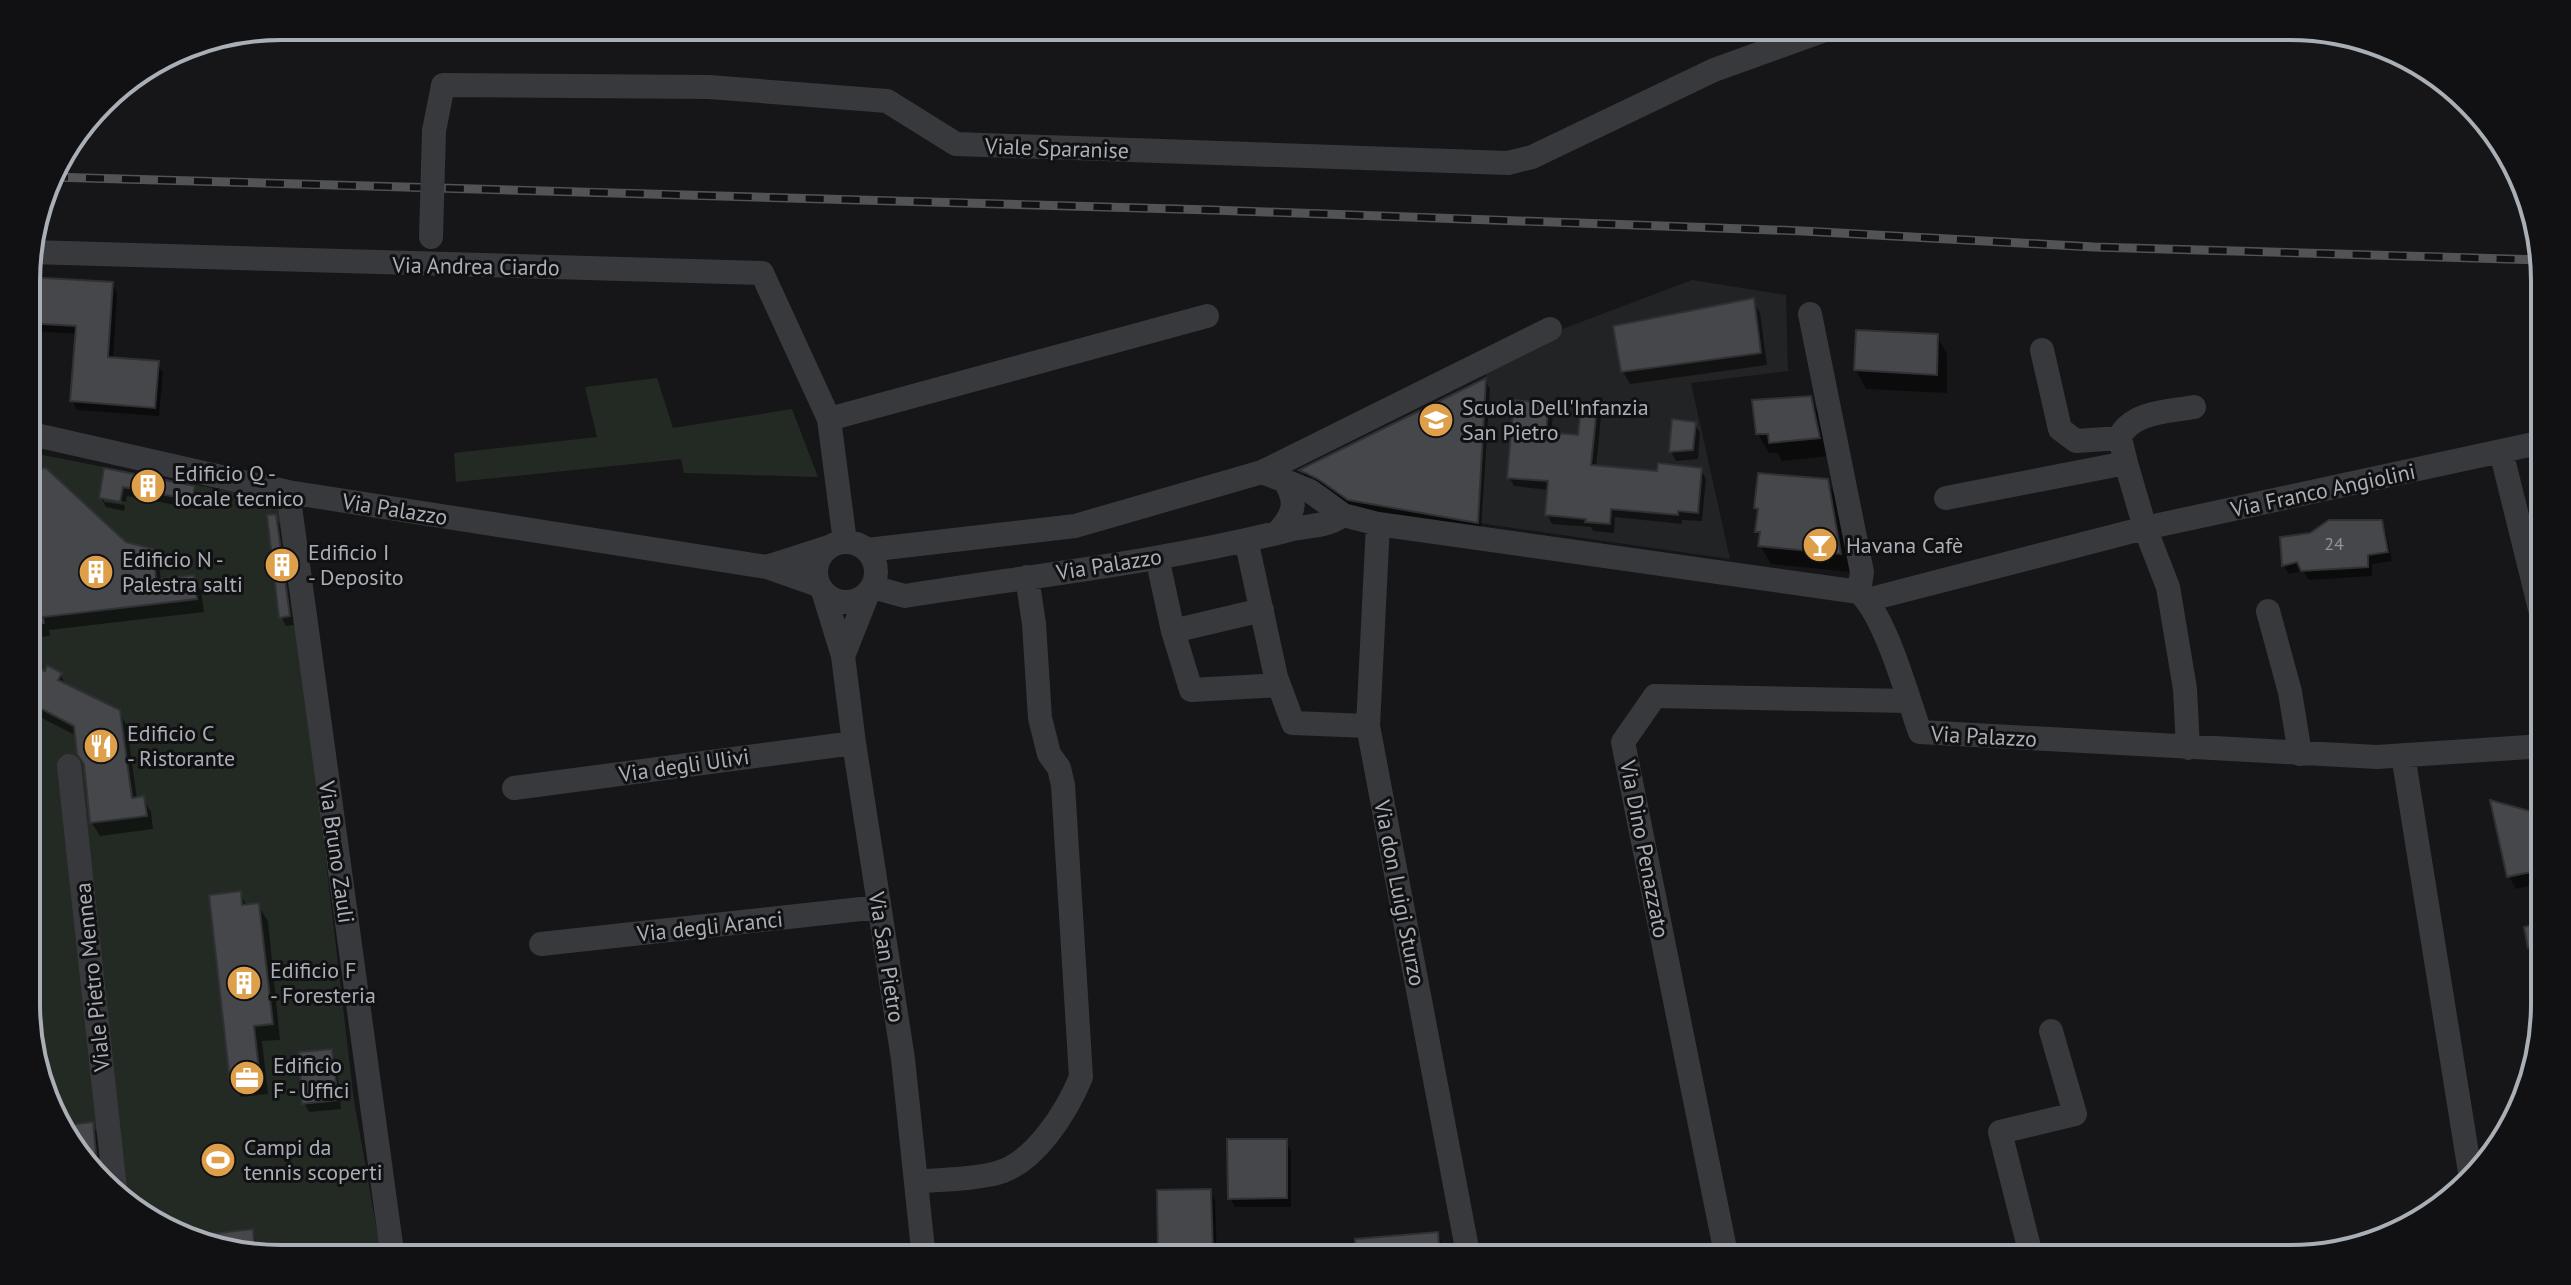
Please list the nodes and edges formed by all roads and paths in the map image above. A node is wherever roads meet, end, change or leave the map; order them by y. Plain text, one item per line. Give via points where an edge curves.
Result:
1 (1797, 40) edge
2 (42, 252) edge
3 (428, 265) junction
4 (1810, 314) dead end
5 (1207, 316) dead end
6 (1550, 329) dead end
7 (2042, 350) dead end
8 (2194, 407) dead end
9 (829, 419) junction
10 (41, 436) edge
11 (2119, 438) junction
12 (2531, 445) edge
13 (2501, 451) junction
14 (2126, 463) junction
15 (1273, 476) junction
16 (288, 492) junction
17 (1946, 498) dead end
18 (1343, 515) junction
19 (1378, 524) junction
20 (2145, 528) junction
21 (1277, 533) junction
22 (847, 546) junction
23 (1249, 553) dead end
24 (767, 567) junction
25 (1160, 571) dead end
26 (2531, 572) edge
27 (1027, 577) junction
28 (821, 589) junction
29 (870, 590) junction
30 (1863, 596) junction
31 (1262, 610) junction
32 (2268, 611) dead end
33 (1173, 631) junction
34 (843, 656) junction
35 (1279, 685) junction
36 (1908, 701) junction
37 (1368, 726) junction
38 (854, 743) junction
39 (2531, 747) edge
40 (2188, 748) junction
41 (2300, 754) junction
42 (2403, 755) junction
43 (69, 766) dead end
44 (514, 788) dead end
45 (879, 907) junction
46 (541, 944) dead end
47 (2051, 1031) dead end
48 (2469, 1165) edge
49 (114, 1176) edge
50 (916, 1182) junction
51 (1466, 1244) edge
52 (1724, 1244) edge
53 (2028, 1244) edge
54 (391, 1245) edge
55 (923, 1245) edge

1 - 3 street, Viale Sparanise, bridge via 1714,70 1532,157 1508,163 956,144 887,101 709,87 443,85 434,131
2 - 3 street, Via Andrea Ciardo
3 - 9 street, Via Andrea Ciardo via 762,273
4 - 30 street
5 - 9 street
6 - 15 street, Via Palazzo
7 - 11 street via 2060,429 2076,441
8 - 11 street via 2136,418
9 - 22 street, Via Andrea Ciardo
10 - 16 street, Via Palazzo
11 - 14 street
12 - 13 street, Via Franco Angiolini
13 - 20 street, Via Franco Angiolini
13 - 26 street
14 - 17 street
14 - 20 street
15 - 18 street via 1310,491
15 - 21 street via 1293,496 1288,522
15 - 22 street, Via Palazzo via 1075,526
16 - 24 street, Via Palazzo
16 - 54 street, Via Bruno Zauli
18 - 19 street
18 - 21 street, Via Palazzo
19 - 30 street
19 - 37 street, Via don Luigi Sturzo
20 - 30 street, Via Franco Angiolini
20 - 40 street via 2168,587 2185,689
21 - 27 street, Via Palazzo
22 - 24 street, Via Palazzo
22 - 28 street via 819,558
22 - 29 street via 875,564
23 - 31 street
24 - 28 street, Via Palazzo
25 - 33 street
27 - 29 street, Via Palazzo via 905,596
27 - 50 street via 1040,718 1063,785 1081,1077 1056,1124 1025,1157 998,1173
28 - 29 street via 846,603
28 - 34 street, Via San Pietro
29 - 34 street, Via San Pietro
30 - 36 street, Via Palazzo via 1886,639
31 - 33 street
31 - 35 street
32 - 41 street
33 - 35 street via 1191,690
34 - 38 street, Via San Pietro
35 - 37 street via 1293,723
36 - 40 street, Via Palazzo via 1920,732
36 - 52 street, Via Dino Penazzato via 1655,696 1623,742
37 - 51 street, Via don Luigi Sturzo
38 - 44 street, Via degli Ulivi
38 - 45 street, Via San Pietro
39 - 42 street, Via Palazzo
40 - 41 street, Via Palazzo
41 - 42 street, Via Palazzo
42 - 48 street
43 - 49 street, Viale Pietro Mennea
45 - 46 street, Via degli Aranci
45 - 50 street, Via San Pietro
47 - 53 street via 2075,1114 2000,1132
50 - 55 street, Via San Pietro

